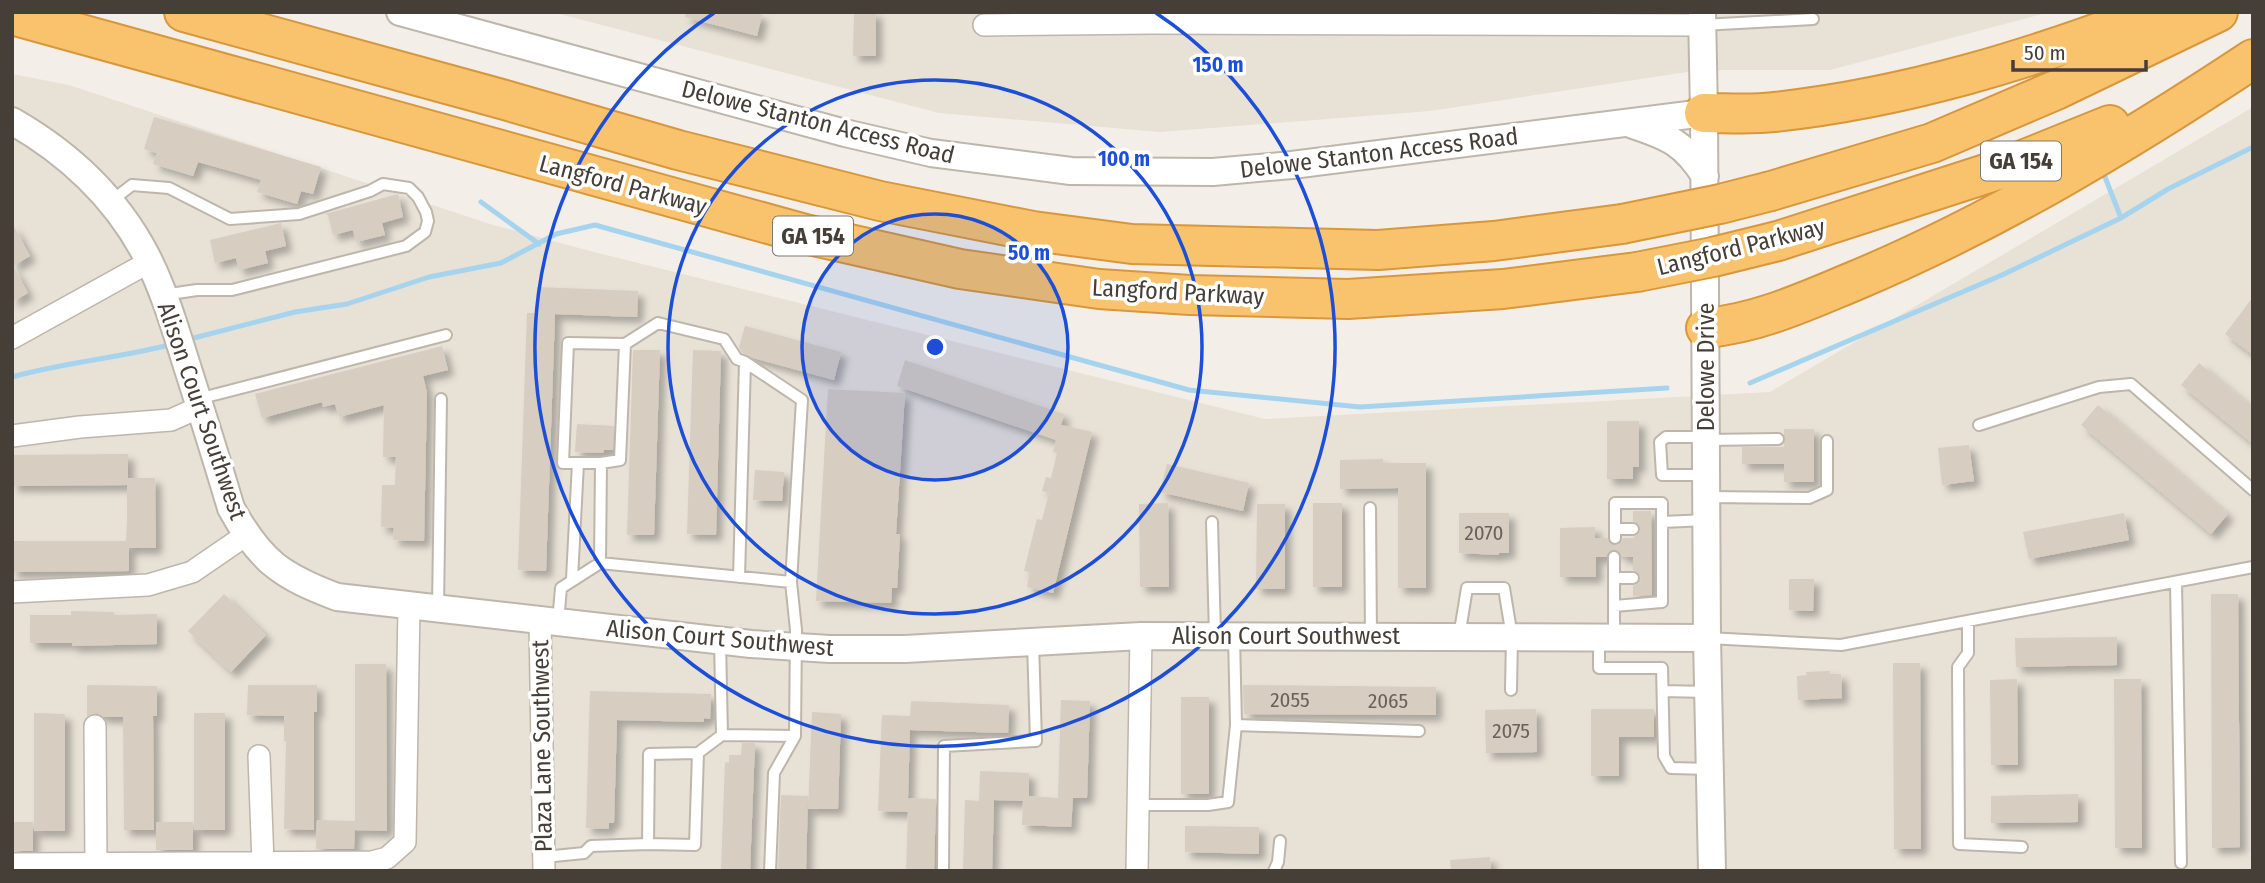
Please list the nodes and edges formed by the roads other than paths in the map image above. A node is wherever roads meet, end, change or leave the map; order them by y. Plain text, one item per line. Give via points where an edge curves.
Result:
1 (184, 12) edge
2 (400, 12) edge
3 (2154, 12) edge
4 (2218, 12) edge
5 (12, 15) edge
6 (1740, 17) edge
7 (1702, 18) edge
8 (1813, 19) dead end
9 (984, 25) dead end
10 (2253, 51) edge
11 (2253, 59) edge
12 (1704, 113) junction
13 (12, 121) edge
14 (1629, 123) junction
15 (1705, 176) junction
16 (110, 202) junction
17 (149, 262) junction
18 (163, 295) junction
19 (1706, 328) junction
20 (446, 335) dead end
21 (12, 338) edge
22 (625, 344) junction
23 (745, 362) junction
24 (441, 399) dead end
25 (198, 403) junction
26 (1979, 425) dead end
27 (12, 436) edge
28 (1706, 439) junction
29 (1778, 439) dead end
30 (1827, 441) dead end
31 (578, 463) junction
32 (601, 463) junction
33 (2253, 490) edge
34 (1707, 497) junction
35 (1370, 508) dead end
36 (1212, 522) dead end
37 (1659, 526) junction
38 (1633, 529) dead end
39 (246, 535) junction
40 (1614, 557) dead end
41 (600, 563) junction
42 (2253, 567) edge
43 (739, 577) junction
44 (1615, 578) junction
45 (1633, 578) dead end
46 (572, 579) junction
47 (791, 582) junction
48 (2176, 582) junction
49 (12, 592) edge
50 (409, 605) junction
51 (1614, 606) junction
52 (438, 608) junction
53 (1968, 621) junction
54 (549, 622) junction
55 (1141, 636) junction
56 (1225, 636) junction
57 (1371, 637) junction
58 (1459, 637) junction
59 (1512, 637) junction
60 (1607, 638) junction
61 (1707, 638) junction
62 (720, 641) junction
63 (1033, 642) junction
64 (796, 647) junction
65 (1511, 690) dead end
66 (1663, 691) junction
67 (1708, 692) junction
68 (1236, 724) junction
69 (95, 726) dead end
70 (1419, 731) dead end
71 (722, 735) junction
72 (794, 736) junction
73 (698, 753) junction
74 (259, 756) dead end
75 (1710, 769) junction
76 (1138, 805) junction
77 (1280, 841) dead end
78 (648, 844) junction
79 (2022, 847) dead end
80 (263, 863) junction
81 (2181, 863) dead end
82 (12, 864) edge
83 (96, 864) junction
84 (544, 864) edge
85 (770, 871) edge
86 (943, 871) edge
87 (1137, 871) edge
88 (1274, 871) edge
89 (1712, 871) edge

1 - 4 highway, Langford Parkway / GA 154, bridge via 678,150 880,201 1032,231 1132,244 1378,250 1622,224 1771,191 1932,143
2 - 14 street, Delowe Stanton Access Road via 845,133 931,153 1071,171 1226,171
3 - 12 highway via 1964,76 1773,112
5 - 10 highway, Langford Parkway / GA 154, bridge via 805,234 960,269 1099,289 1348,299 1503,289 1637,272 1778,241 1998,170 2106,128
6 - 7 lane
6 - 8 lane
7 - 9 street
7 - 12 street, Delowe Drive
11 - 19 highway via 2153,125 1944,240 1791,308 1736,326
12 - 14 street, Delowe Stanton Access Road
12 - 15 street, Delowe Drive
13 - 16 street, Alison Court Southwest via 71,161
14 - 15 street via 1684,148
15 - 19 street, Delowe Drive
16 - 17 street, Alison Court Southwest
16 - 18 lane via 132,185 169,188 230,219 299,214 383,184 409,188 426,212 425,232 406,246 232,290
17 - 18 street, Alison Court Southwest
17 - 21 street
18 - 25 street, Alison Court Southwest
19 - 28 street, Delowe Drive
20 - 25 lane
22 - 23 lane via 658,323 724,339 737,359
22 - 31 lane via 568,343 563,463
22 - 32 lane via 620,460
23 - 43 lane
23 - 47 lane via 802,400
24 - 52 lane
25 - 27 street via 171,420
25 - 39 street, Alison Court Southwest via 232,508
26 - 33 lane via 2099,387 2131,384
28 - 29 lane
28 - 34 street, Delowe Drive
28 - 34 lane via 1666,437 1660,442 1662,475
30 - 34 lane via 1827,490 1809,498
31 - 32 lane
31 - 46 lane
32 - 41 lane
34 - 37 lane
34 - 61 street, Delowe Drive
35 - 57 lane
36 - 56 lane
37 - 38 lane via 1662,503 1615,503 1615,534
37 - 51 lane via 1656,577 1662,602
39 - 49 street via 192,572 148,585
39 - 50 street, Alison Court Southwest via 266,559 299,583 337,597
40 - 44 lane
41 - 43 lane
41 - 46 lane
42 - 48 lane
43 - 47 lane
44 - 45 lane
44 - 51 lane
46 - 54 lane via 561,588
47 - 64 lane
48 - 53 lane
48 - 81 lane
50 - 52 street, Alison Court Southwest
50 - 80 street via 405,842 387,858 372,862
51 - 60 lane
52 - 54 street, Alison Court Southwest
53 - 61 lane via 1841,645
53 - 79 lane via 1968,653 1958,667 1959,844
54 - 62 street, Alison Court Southwest
54 - 84 street, Plaza Lane Southwest
55 - 56 street, Alison Court Southwest
55 - 63 street, Alison Court Southwest
55 - 76 street
56 - 57 street, Alison Court Southwest
56 - 68 lane
57 - 58 street, Alison Court Southwest
58 - 59 street, Alison Court Southwest
58 - 59 lane via 1467,588 1504,588
59 - 60 street, Alison Court Southwest
59 - 65 lane
60 - 61 street, Alison Court Southwest
60 - 66 lane via 1599,668 1662,668
61 - 67 street, Delowe Drive
62 - 64 street, Alison Court Southwest
62 - 71 lane
63 - 64 street, Alison Court Southwest via 905,649
63 - 86 lane via 1035,741 944,746
64 - 72 lane
66 - 67 lane
66 - 75 lane via 1664,756 1671,768
67 - 75 street, Delowe Drive
68 - 70 lane
68 - 76 lane via 1228,802
69 - 83 street
71 - 72 lane
71 - 73 lane
72 - 85 lane via 774,773
73 - 78 lane via 649,754
73 - 78 lane via 695,845
74 - 80 street
75 - 89 street, Delowe Drive
76 - 87 street
77 - 88 lane
78 - 84 lane via 591,846 584,853
80 - 83 street
82 - 83 street

